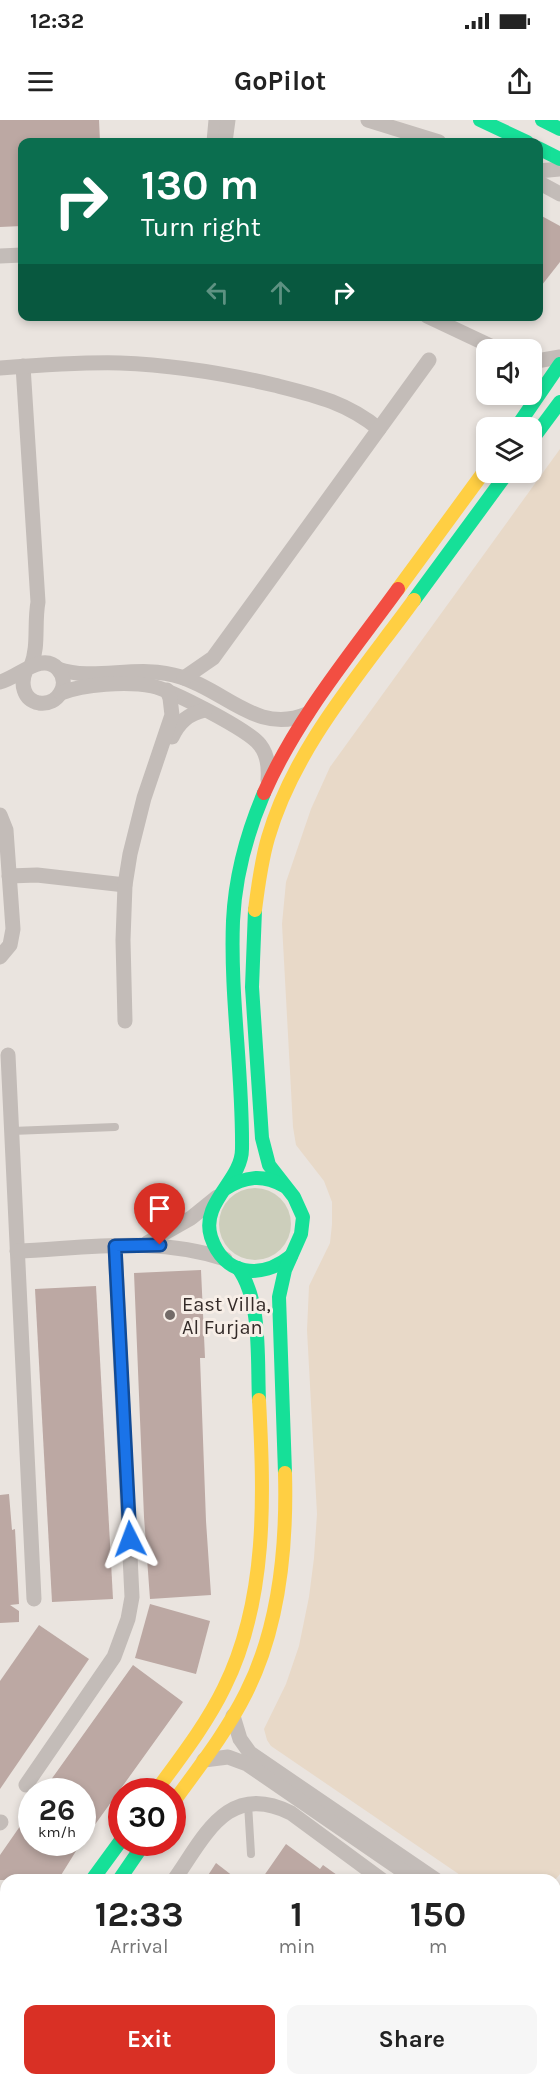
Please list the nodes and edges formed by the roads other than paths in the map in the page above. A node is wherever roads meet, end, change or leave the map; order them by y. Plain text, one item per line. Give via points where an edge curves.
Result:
1 (216, 120) edge
2 (228, 120) edge
3 (368, 120) edge
4 (480, 120) edge
5 (542, 120) edge
6 (560, 129) edge
7 (214, 138) edge
8 (226, 138) edge
9 (426, 138) edge
10 (518, 138) edge
11 (543, 150) edge
12 (560, 159) edge
13 (560, 169) edge
14 (543, 171) edge
15 (543, 185) edge
16 (560, 194) edge
17 (18, 255) edge
18 (0, 256) edge
19 (440, 321) edge
20 (477, 339) edge
21 (560, 357) edge
22 (429, 360) dead end
23 (542, 360) edge
24 (560, 364) edge
25 (23, 366) junction
26 (0, 368) edge
27 (560, 402) edge
28 (528, 405) edge
29 (526, 413) junction
30 (554, 415) edge
31 (523, 417) edge
32 (379, 429) junction
33 (542, 429) edge
34 (476, 482) edge
35 (500, 483) edge
36 (38, 602) junction
37 (213, 658) junction
38 (56, 667) junction
39 (29, 668) junction
40 (184, 678) junction
41 (0, 681) edge
42 (166, 690) junction
43 (212, 690) junction
44 (0, 691) edge
45 (61, 693) junction
46 (29, 698) junction
47 (227, 699) junction
48 (212, 714) junction
49 (307, 714) junction
50 (158, 760) junction
51 (268, 780) junction
52 (0, 815) edge
53 (9, 876) junction
54 (125, 885) junction
55 (0, 957) edge
56 (125, 1022) dead end
57 (8, 1055) dead end
58 (115, 1127) dead end
59 (12, 1131) junction
60 (221, 1192) junction
61 (291, 1192) junction
62 (144, 1244) junction
63 (115, 1246) junction
64 (18, 1251) junction
65 (291, 1256) junction
66 (231, 1264) junction
67 (34, 1599) dead end
68 (233, 1716) junction
69 (204, 1760) junction
70 (31, 1778) edge
71 (165, 1778) edge
72 (186, 1785) edge
73 (248, 1804) junction
74 (250, 1854) dead end
75 (110, 1856) edge
76 (135, 1856) edge
77 (96, 1874) edge
78 (122, 1874) edge
79 (178, 1874) edge
80 (374, 1874) edge
81 (407, 1874) edge
82 (427, 1874) edge

1 - 7 street
2 - 8 street
3 - 9 street
4 - 10 street
5 - 6 street
11 - 12 street
13 - 14 street
15 - 16 street
17 - 18 street
19 - 20 street
21 - 23 street
22 - 32 street
24 - 29 street
25 - 26 street
25 - 32 street via 118,363 236,376 332,400
25 - 36 street
27 - 30 street
28 - 29 street
29 - 31 street
30 - 33 street
32 - 37 street
34 - 49 street
35 - 61 street via 316,734 297,767 268,838 253,913 251,952 262,1138 270,1167
36 - 38 street via 46,647
36 - 39 street via 36,651
37 - 40 street
37 - 43 street
38 - 39 street via 42,662
38 - 40 street via 83,674 152,670
38 - 45 street via 63,678
39 - 41 street
39 - 46 street via 22,682
40 - 43 street
42 - 45 street via 128,684
42 - 48 street
42 - 50 street via 172,715
43 - 47 street
44 - 46 street
45 - 46 street via 52,702 40,704
47 - 48 street
47 - 49 street via 270,720 289,720
48 - 50 street via 190,715 183,720
48 - 51 street via 261,746 268,762
49 - 51 street
50 - 54 street via 137,826
51 - 60 street via 245,846 234,915 232,950 242,1138 238,1166
52 - 53 street via 6,830
53 - 54 street via 37,875
53 - 55 street via 12,937
54 - 56 street
57 - 59 street
58 - 59 lane
59 - 64 street
60 - 61 street via 253,1176 274,1180
60 - 62 street via 183,1223
60 - 66 street via 209,1224 213,1243
61 - 65 street via 303,1217 301,1238
62 - 63 street
62 - 66 street via 193,1249
63 - 64 street
63 - 70 street via 132,1597 114,1657
64 - 67 street
65 - 66 street via 266,1270 247,1270
65 - 68 street via 282,1278 279,1301 285,1502 279,1595 255,1676
66 - 71 street via 244,1276 255,1313 262,1497 260,1550 246,1634 231,1674
68 - 69 street
68 - 82 street via 240,1739 250,1753
69 - 72 street
69 - 81 street via 228,1757 247,1764
73 - 74 lane
73 - 79 street via 231,1809 216,1820
73 - 80 street via 278,1806 291,1813
75 - 77 street
76 - 78 street

